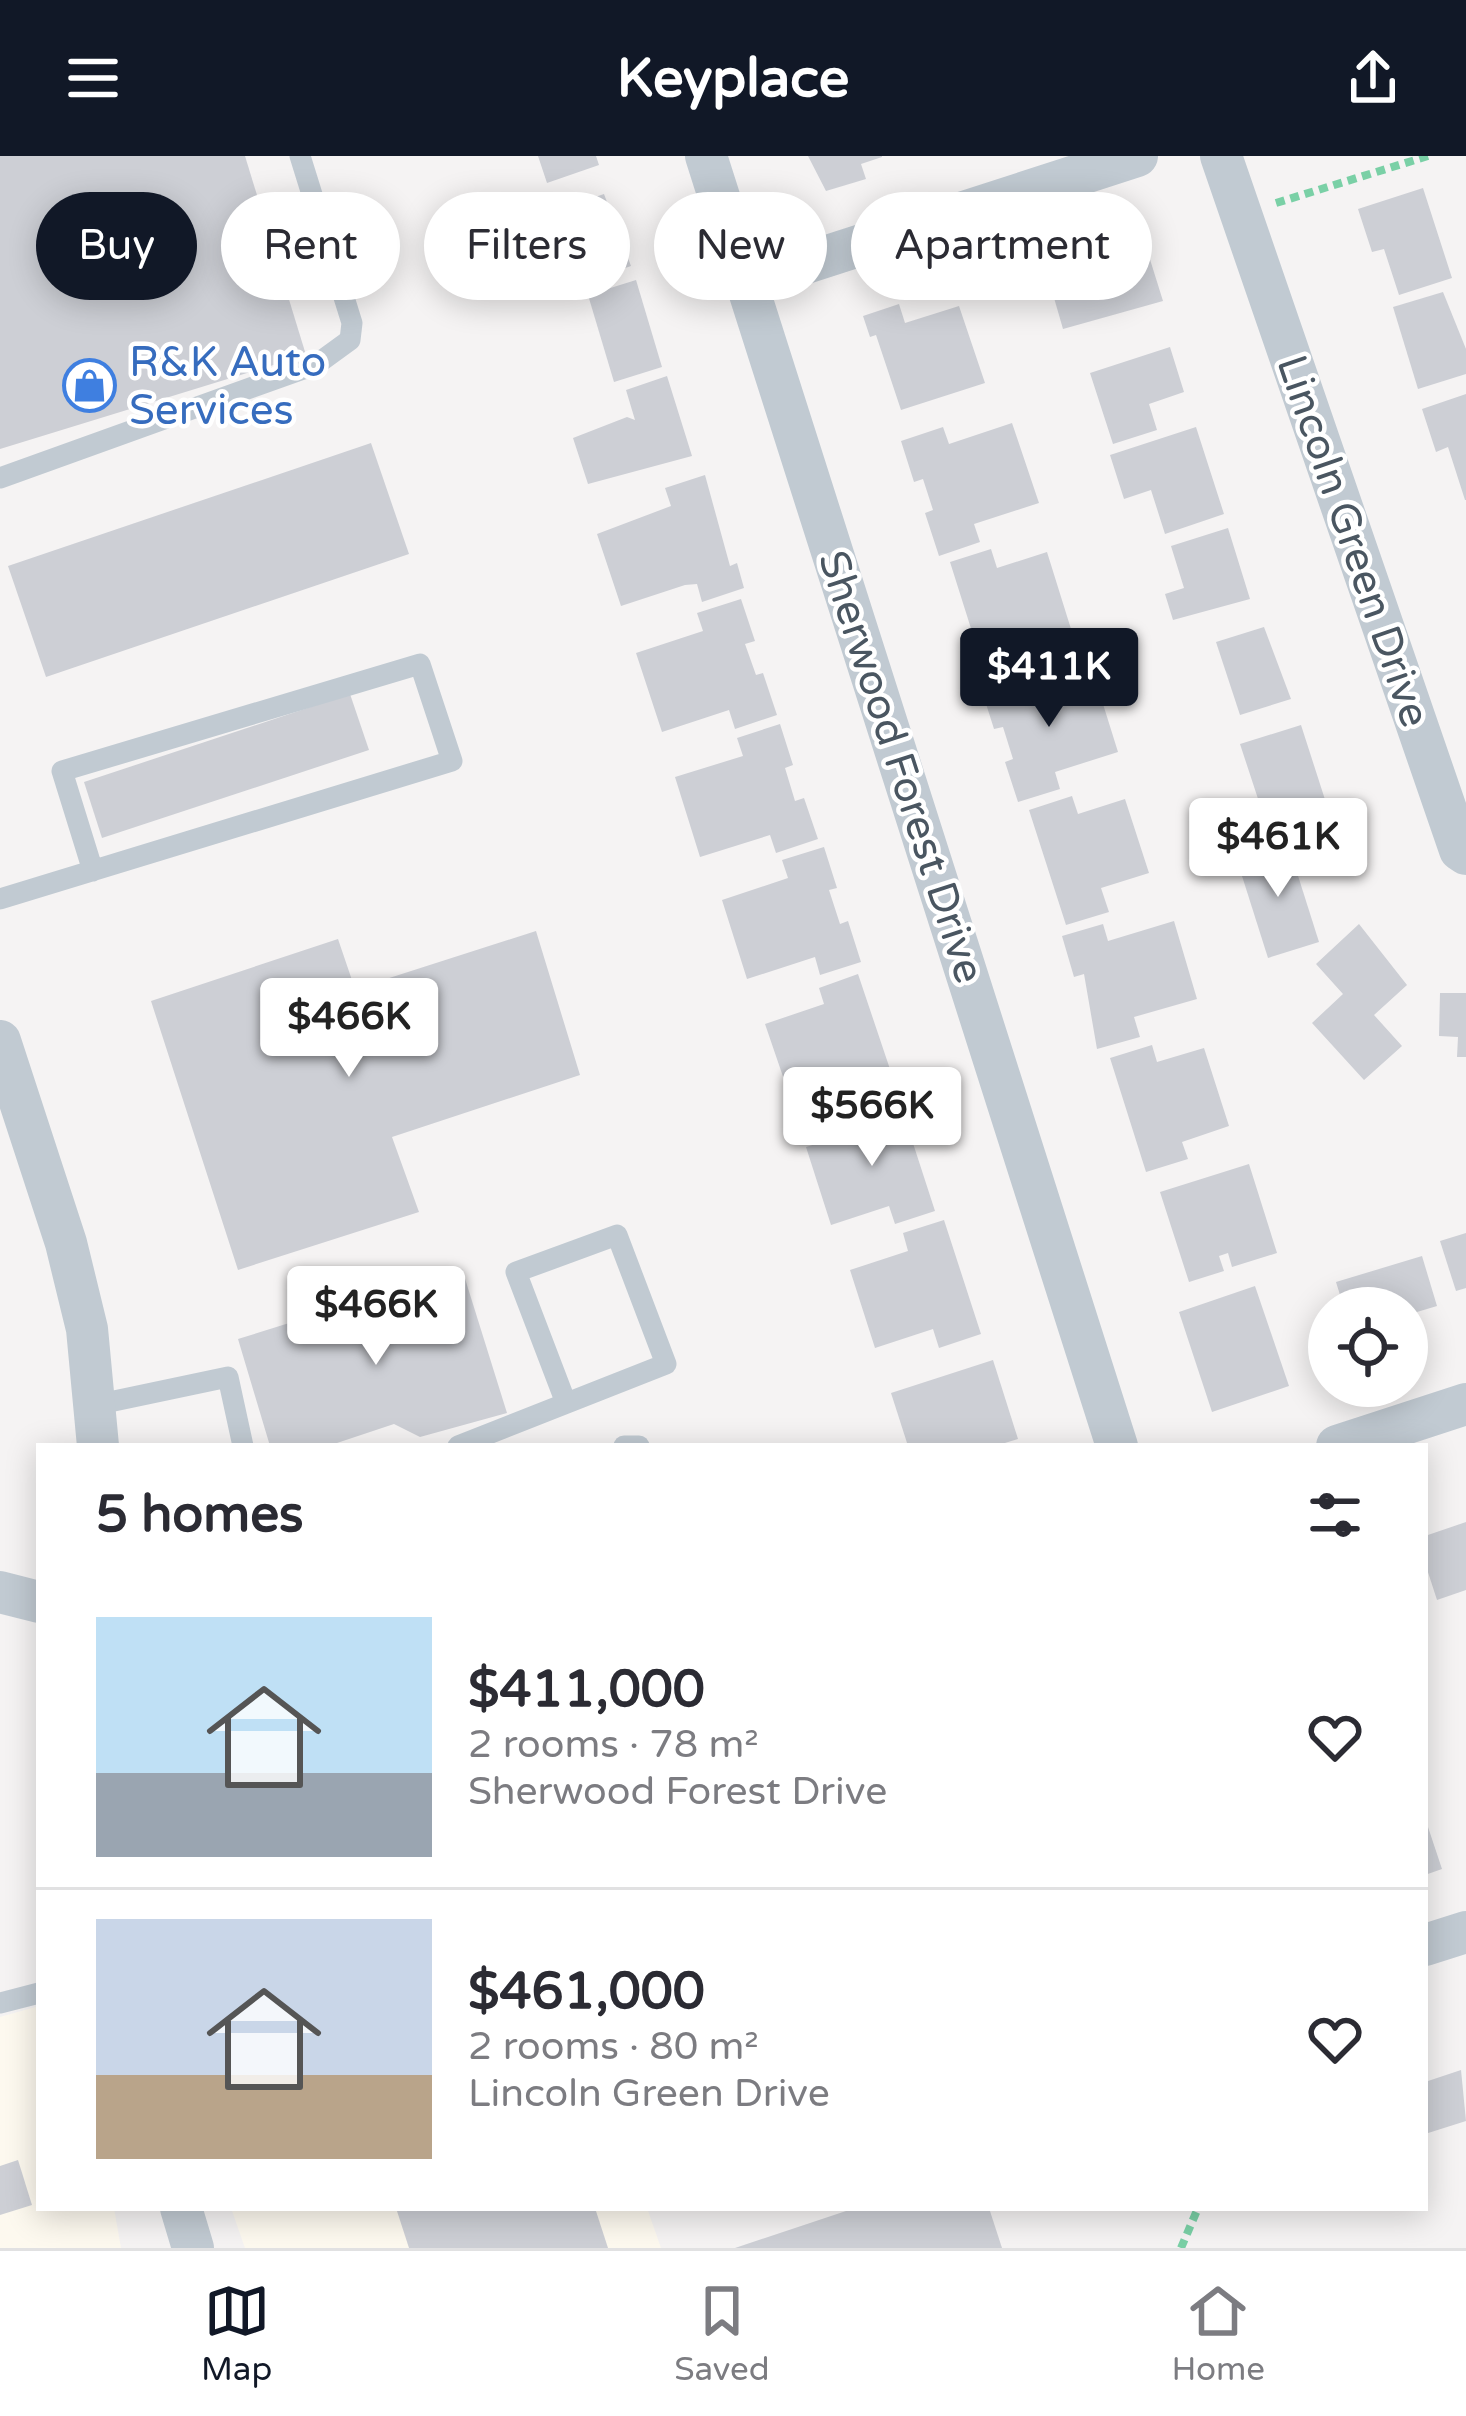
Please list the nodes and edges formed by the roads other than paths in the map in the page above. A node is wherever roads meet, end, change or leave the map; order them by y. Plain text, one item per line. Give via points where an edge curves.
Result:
1 (300, 156) edge
2 (706, 156) edge
3 (1137, 156) edge
4 (1220, 156) edge
5 (718, 192) edge
6 (827, 256) edge
7 (753, 300) edge
8 (0, 478) edge
9 (1466, 854) edge
10 (93, 871) junction
11 (0, 899) edge
12 (0, 1041) edge
13 (566, 1403) junction
14 (1466, 1404) edge
15 (96, 1426) edge
16 (242, 1443) edge
17 (466, 1443) edge
18 (1117, 1443) edge
19 (1346, 1443) edge
20 (0, 1592) edge
21 (36, 1602) edge
22 (1466, 1932) edge
23 (1428, 1944) edge
24 (36, 1994) edge
25 (0, 2003) edge
26 (182, 2211) edge
27 (193, 2248) edge

1 - 8 lane via 352,323 350,340 317,364
2 - 5 street, Sherwood Forest Drive
3 - 6 street
4 - 9 street, Lincoln Green Drive
7 - 18 street, Sherwood Forest Drive
10 - 10 lane via 452,761 419,664 62,771
10 - 11 lane
12 - 15 street via 66,1243 87,1329
13 - 13 lane via 666,1364 617,1235 516,1272
13 - 17 lane
14 - 19 street
15 - 16 lane via 228,1377
20 - 21 street
22 - 23 street
24 - 25 lane
26 - 27 street

